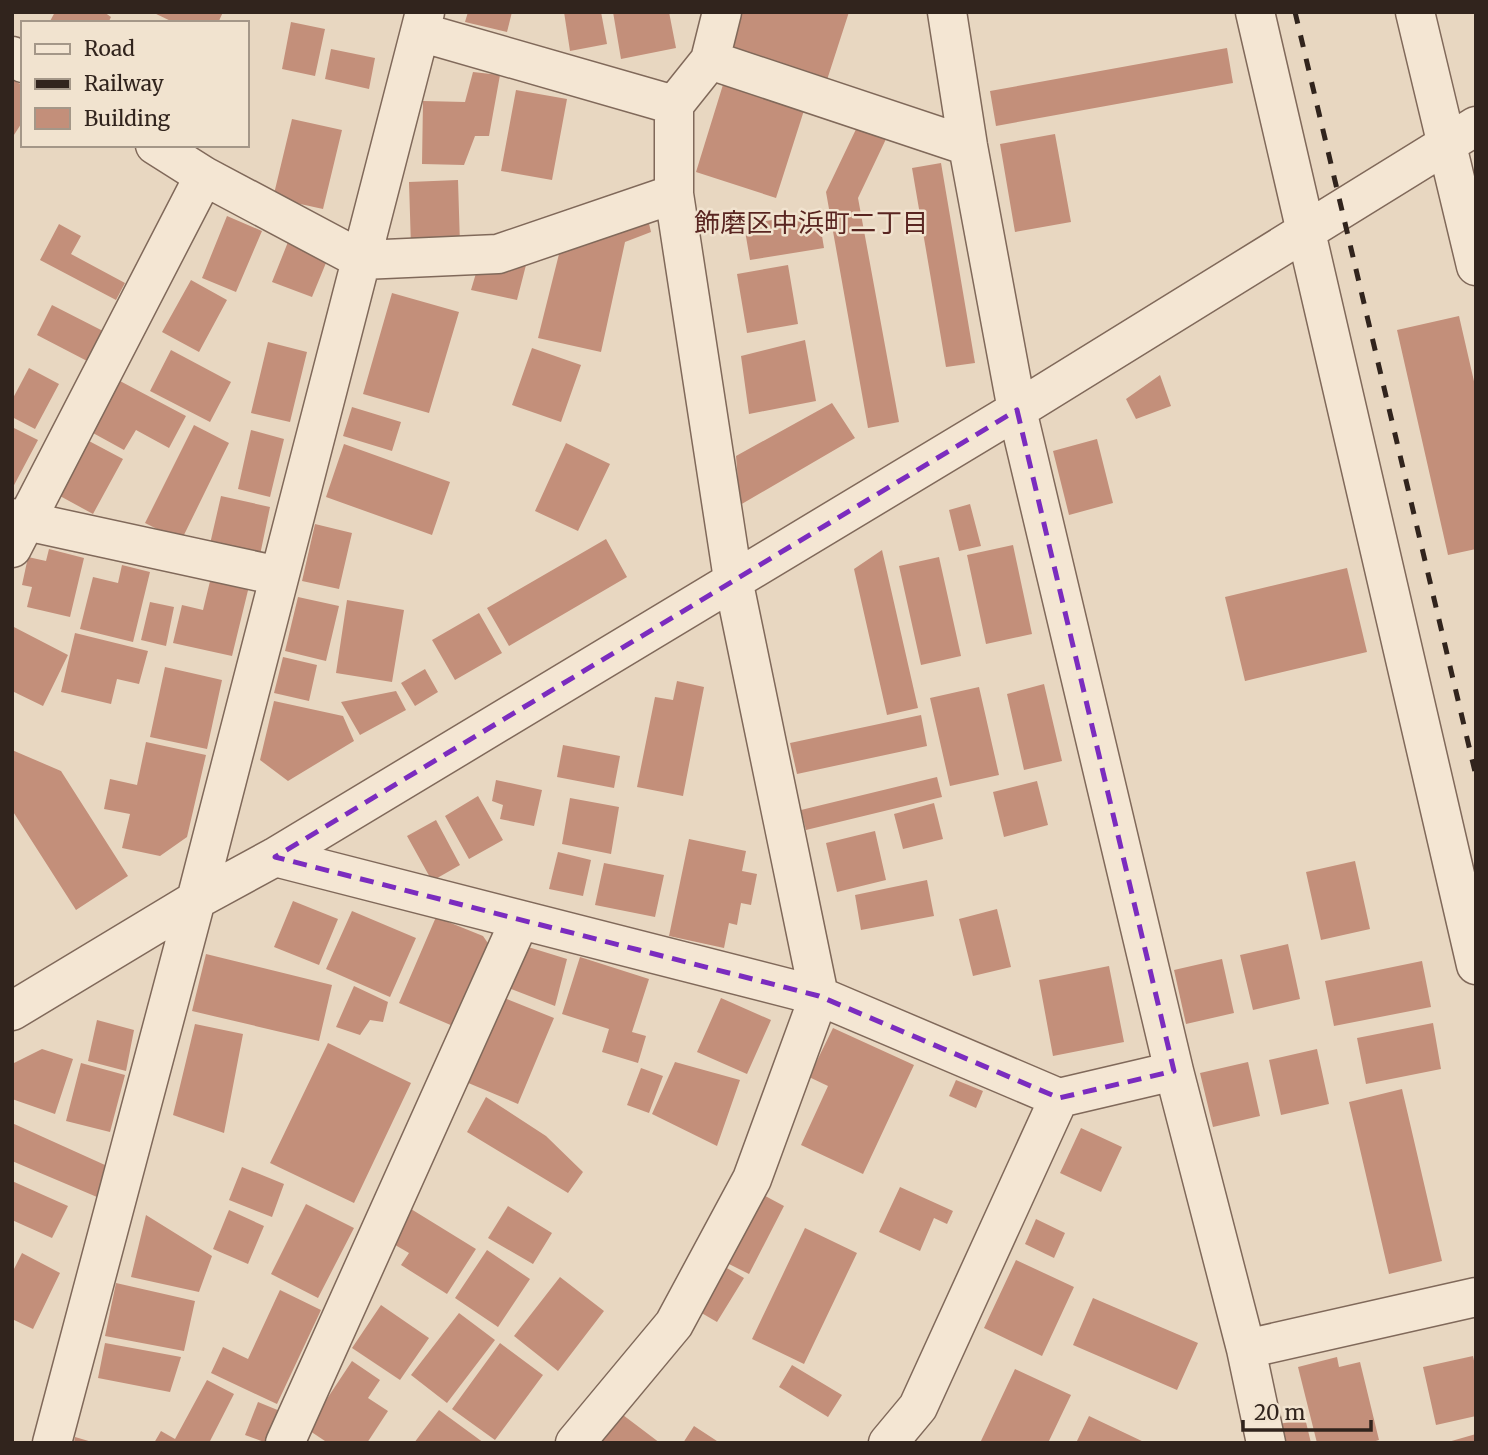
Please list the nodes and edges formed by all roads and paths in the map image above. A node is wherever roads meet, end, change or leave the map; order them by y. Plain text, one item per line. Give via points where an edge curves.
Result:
1 (722, 12) edge
2 (947, 12) edge
3 (1255, 12) edge
4 (1415, 12) edge
5 (423, 22) edge
6 (710, 60) junction
7 (674, 105) junction
8 (1461, 134) edge
9 (968, 146) junction
10 (158, 147) edge
11 (204, 176) junction
12 (674, 194) junction
13 (1305, 230) junction
14 (362, 260) junction
15 (1476, 266) edge
16 (1017, 410) junction
17 (16, 529) edge
18 (279, 576) junction
19 (733, 579) junction
20 (275, 857) junction
21 (196, 900) junction
22 (520, 920) junction
23 (1476, 965) edge
24 (819, 996) junction
25 (12, 1011) edge
26 (1174, 1071) junction
27 (1059, 1098) junction
28 (1476, 1297) edge
29 (1246, 1349) junction
30 (923, 1425) edge
31 (52, 1443) edge
32 (285, 1443) edge
33 (575, 1443) edge
34 (888, 1443) edge
35 (1266, 1443) edge

1 - 6 street
2 - 9 street
3 - 13 street
4 - 8 street
5 - 7 street
5 - 14 street
6 - 7 street
6 - 9 street
7 - 12 street
8 - 13 street
8 - 15 street
9 - 16 street
10 - 11 street
11 - 14 street
11 - 17 street
12 - 14 street via 498,254
12 - 19 street
13 - 16 street
13 - 23 street
14 - 18 street
16 - 19 street
16 - 26 street
17 - 18 street
18 - 21 street
19 - 20 street
19 - 24 street
20 - 21 street
20 - 22 street
21 - 25 street
21 - 31 street
22 - 24 street
22 - 32 street
24 - 27 street
24 - 33 street via 752,1179 674,1324
26 - 27 street
26 - 29 street
27 - 30 street
28 - 29 street
29 - 35 street
30 - 34 street

